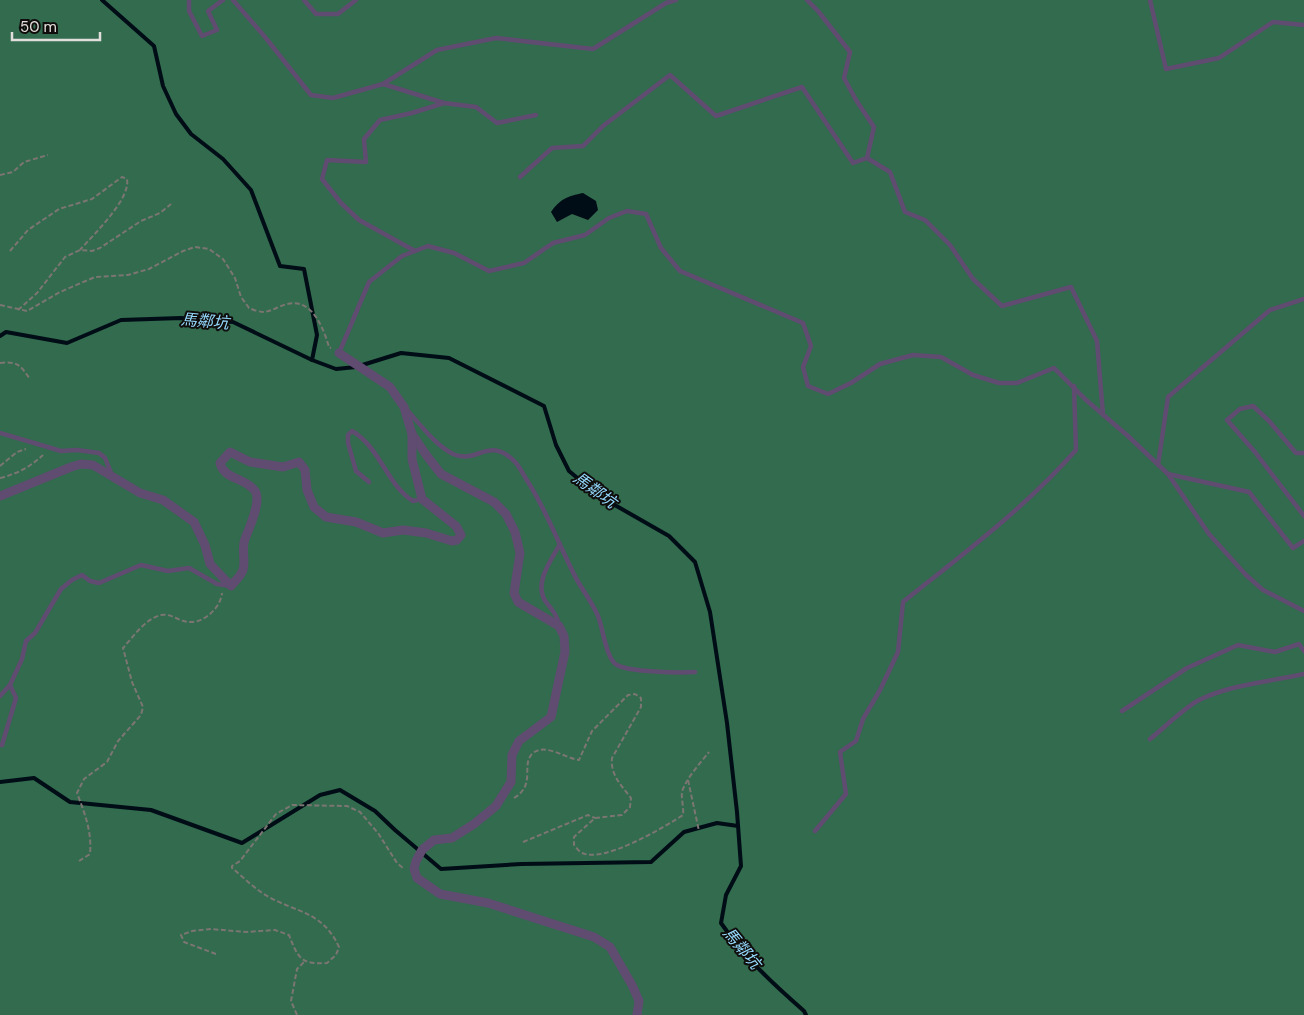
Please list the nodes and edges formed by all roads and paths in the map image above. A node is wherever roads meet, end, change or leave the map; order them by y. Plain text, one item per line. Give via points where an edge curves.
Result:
1 (189, 0) edge
2 (222, 0) edge
3 (233, 0) edge
4 (304, 0) edge
5 (356, 0) edge
6 (676, 0) edge
7 (806, 0) edge
8 (1150, 0) edge
9 (1304, 24) edge
10 (383, 84) junction
11 (444, 103) junction
12 (536, 115) dead end
13 (48, 155) dead end
14 (867, 158) junction
15 (0, 175) edge
16 (520, 177) dead end
17 (171, 204) dead end
18 (80, 250) junction
19 (10, 251) dead end
20 (415, 251) junction
21 (1304, 299) edge
22 (0, 305) edge
23 (18, 310) junction
24 (339, 353) junction
25 (0, 363) edge
26 (30, 379) dead end
27 (1074, 386) junction
28 (404, 407) junction
29 (1103, 415) junction
30 (0, 433) edge
31 (412, 434) junction
32 (40, 445) junction
33 (50, 448) junction
34 (1304, 453) edge
35 (1158, 465) junction
36 (0, 466) edge
37 (1168, 474) junction
38 (113, 476) junction
39 (0, 478) edge
40 (368, 482) dead end
41 (0, 496) edge
42 (422, 499) junction
43 (1304, 516) edge
44 (1304, 541) edge
45 (560, 544) junction
46 (217, 584) junction
47 (231, 586) junction
48 (1304, 611) edge
49 (559, 626) junction
50 (1304, 651) edge
51 (696, 672) dead end
52 (1304, 674) edge
53 (10, 685) junction
54 (0, 696) edge
55 (1122, 711) dead end
56 (1150, 739) dead end
57 (0, 745) edge
58 (708, 752) dead end
59 (688, 780) junction
60 (496, 806) junction
61 (595, 818) junction
62 (699, 831) dead end
63 (815, 831) dead end
64 (523, 842) dead end
65 (79, 861) dead end
66 (417, 878) junction
67 (216, 954) dead end
68 (304, 962) junction
69 (297, 1015) edge
70 (637, 1015) edge

1 - 2 lane via 189,12 202,36 217,30 208,11
3 - 10 lane via 311,95 333,98
4 - 5 lane via 316,14 338,14
6 - 10 lane via 666,3 593,49 496,38 437,50
7 - 14 lane via 850,52 844,78 874,127
8 - 9 lane via 1166,69 1219,58 1273,22
10 - 11 lane
11 - 12 lane via 476,107 497,123
11 - 20 lane via 380,120 364,139 366,162 327,160 322,179 359,220
13 - 15 path via 24,162 13,172
14 - 16 lane via 853,163 802,87 716,116 670,75 603,126 583,146 552,148
14 - 29 lane via 890,172 904,212 925,220 950,245 973,278 1002,306 1071,287 1097,341
17 - 18 path via 100,248
18 - 19 path via 111,215 126,192 127,179 122,177 92,199 59,209 28,230
18 - 23 path via 65,257 38,293
20 - 24 lane via 402,256 369,282
20 - 27 lane via 428,246 454,253 489,271 524,263 553,243 585,235 609,218 627,211 646,214 660,248 680,271 803,323 811,346 803,367 808,386 828,394 880,364 913,355 941,357 973,375 999,383 1016,383 1054,368
21 - 35 lane via 1270,310 1168,397
22 - 23 path
23 - 24 path via 28,311 94,277 128,275 149,269 183,251 209,249 223,259 235,278 240,297 249,308 264,312 288,304 306,306 318,319 329,347
24 - 28 street via 390,387
25 - 26 path via 19,364
27 - 29 lane
27 - 63 lane via 1076,450 998,526 903,602 898,652 863,719 856,742 840,752 846,794
28 - 31 street
28 - 45 lane via 441,446 454,454 467,456 494,449 506,454 517,464 540,501
29 - 35 lane
30 - 32 lane
31 - 42 street via 412,459
31 - 49 street via 441,474 494,502 506,514 520,553 514,593 518,602
32 - 33 lane
32 - 36 path via 17,452
33 - 38 lane via 98,452 105,458
33 - 39 path via 34,464 15,475
34 - 43 lane via 1296,453 1253,406 1240,408 1227,420
35 - 37 lane
37 - 44 lane via 1249,492 1293,548
37 - 48 lane via 1209,534 1246,575 1263,590
38 - 41 street via 93,465 81,464
38 - 47 street via 140,493 163,500 194,522 210,564
40 - 42 lane via 356,472 348,443 352,432 373,451 404,496 414,501
42 - 47 street via 456,526 461,535 457,540 426,532 403,530 383,533 356,522 326,517 314,507 307,490 305,470 299,462 274,466 250,462 230,452 220,463 222,469 249,484 257,493 258,502 244,542 242,571
45 - 49 lane via 546,568 540,589 557,616
45 - 51 lane via 598,616 610,658 616,664 626,668
46 - 47 lane
46 - 53 lane via 189,568 168,570 142,565 99,583 82,575 61,589 35,633 26,641
46 - 65 path via 222,594 219,605 204,618 190,623 160,615 144,625 123,648 143,707 142,715 118,741 107,762 84,779 77,793 91,841 90,854
49 - 60 street via 564,636 564,652 550,717 519,741 512,755 511,782
50 - 55 lane via 1299,644 1275,652 1238,645 1187,668
52 - 56 lane via 1229,689 1197,701
53 - 54 lane
53 - 57 lane via 16,698
58 - 59 path
59 - 61 path via 682,793 683,815 612,852 581,853 574,845 574,837
59 - 62 path
60 - 61 path via 520,795 528,783 531,755 539,749 547,749 579,760 592,731 628,695 635,694 641,698 641,707 611,763 614,776 631,798 630,807 622,815
60 - 66 street via 452,838 434,840 422,850 414,869
61 - 64 path via 588,815
66 - 68 path via 397,863 360,812 346,806 292,805 276,814 232,868 268,897 311,914 333,934 339,947 332,959 327,963
66 - 70 street via 440,894 488,903 594,937 610,947 632,985 639,1001
67 - 68 path via 184,942 181,935 192,931 275,930 288,935 296,954
68 - 69 path via 297,969 290,1001

